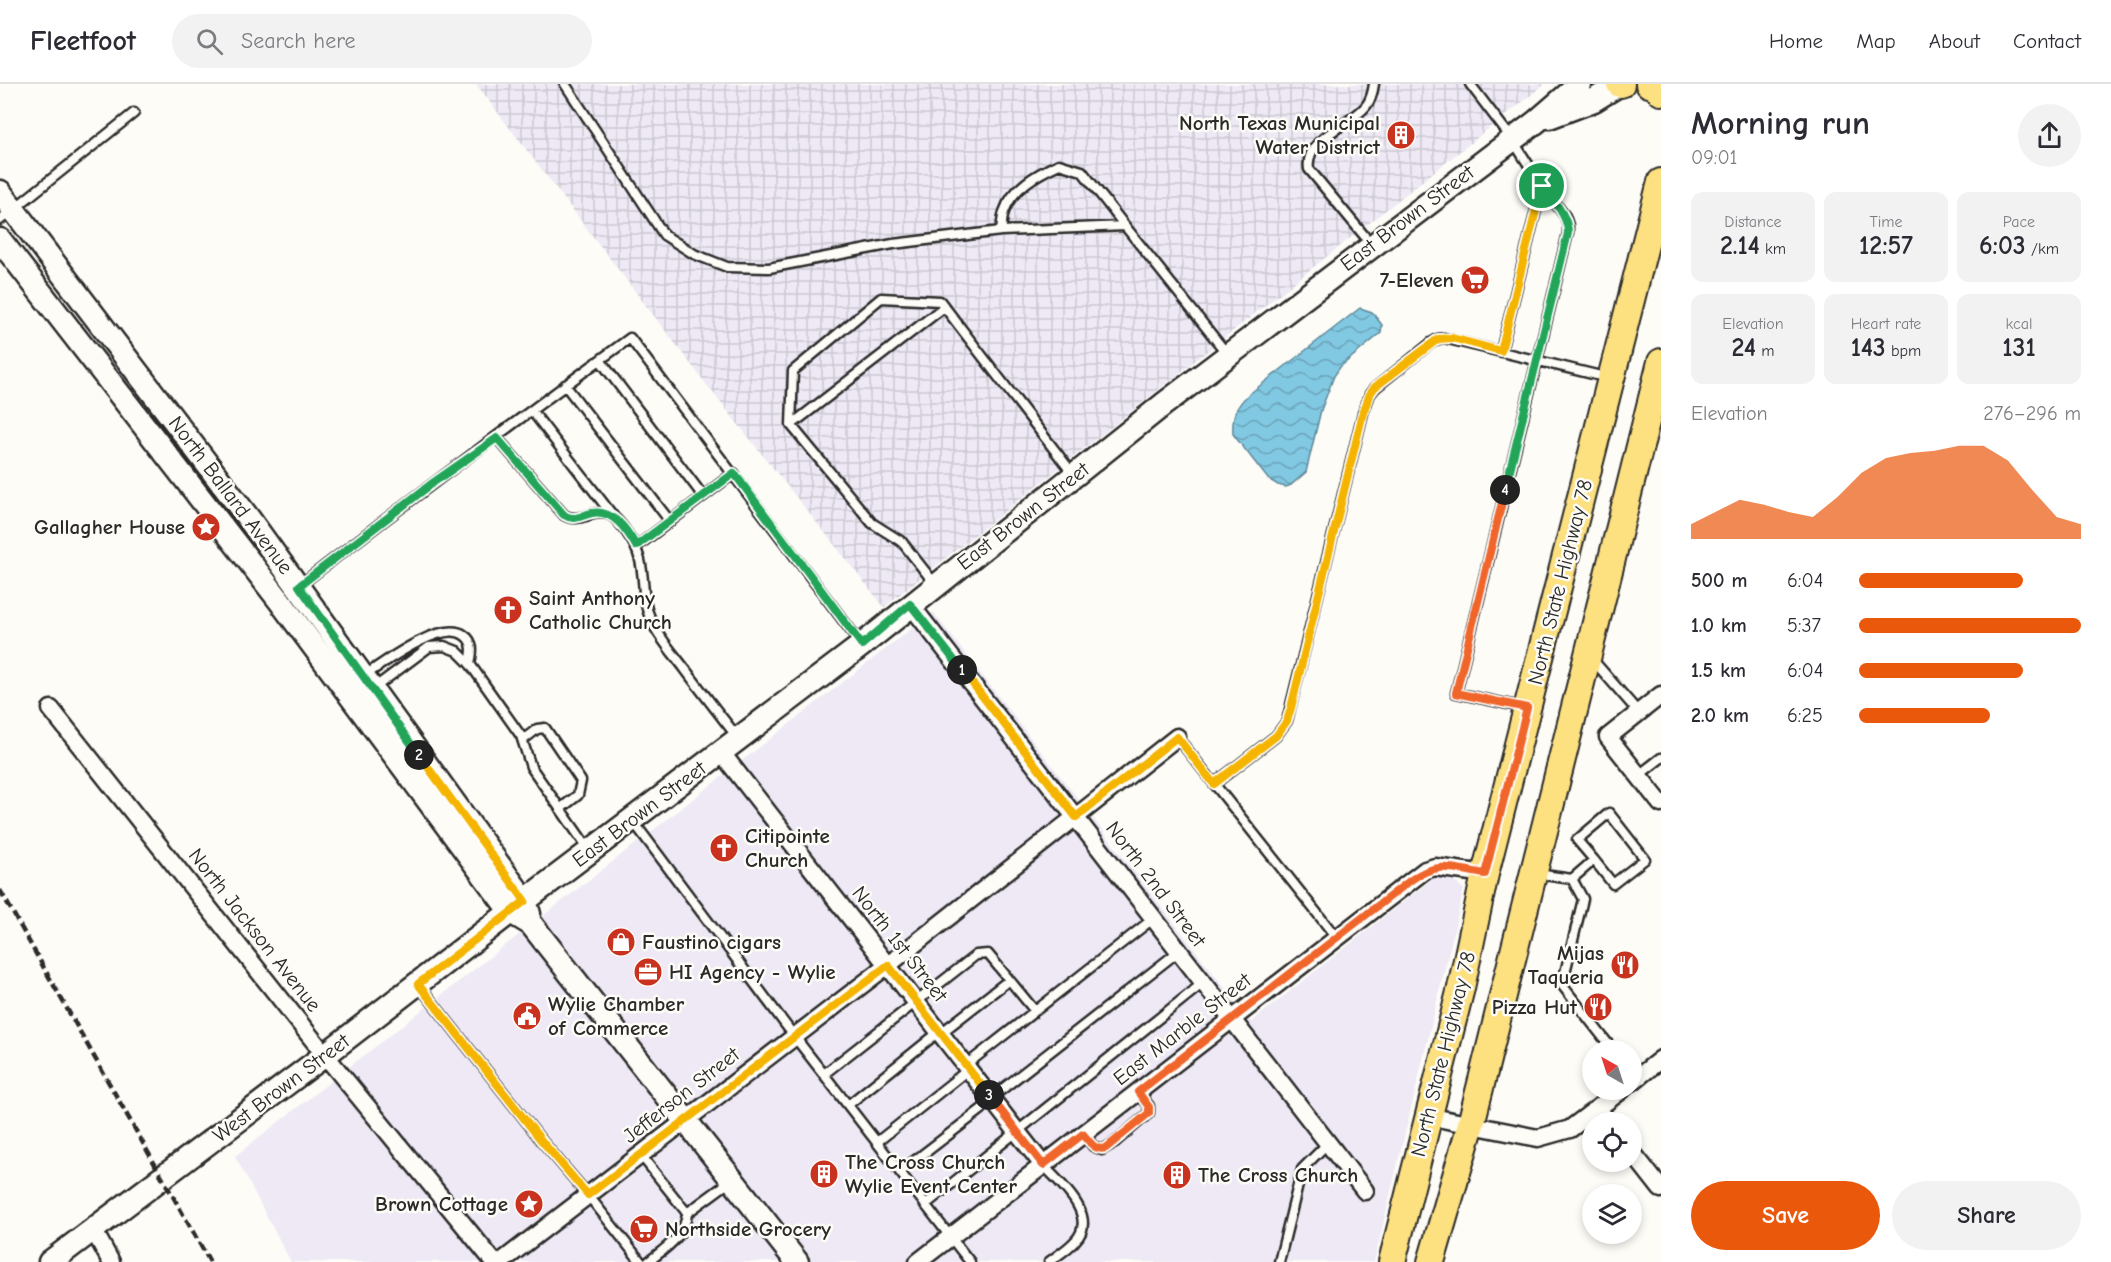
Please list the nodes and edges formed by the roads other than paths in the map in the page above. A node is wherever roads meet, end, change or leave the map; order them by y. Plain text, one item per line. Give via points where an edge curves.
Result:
1 (565, 84) edge
2 (1374, 84) edge
3 (1470, 84) edge
4 (1580, 84) edge
5 (1620, 84) edge
6 (1649, 84) edge
7 (1661, 92) edge
8 (134, 113) dead end
9 (1536, 122) junction
10 (1512, 139) junction
11 (1661, 182) edge
12 (1542, 186) junction
13 (5, 207) edge
14 (1125, 226) junction
15 (1001, 231) junction
16 (0, 240) edge
17 (1372, 245) junction
18 (944, 307) junction
19 (1501, 351) junction
20 (1228, 355) junction
21 (600, 360) junction
22 (1536, 360) junction
23 (1661, 362) edge
24 (1611, 378) junction
25 (565, 385) junction
26 (1657, 403) edge
27 (532, 411) junction
28 (791, 425) junction
29 (497, 438) junction
30 (1661, 442) edge
31 (1636, 463) junction
32 (734, 473) junction
33 (1074, 476) junction
34 (704, 496) junction
35 (616, 520) junction
36 (669, 520) junction
37 (636, 546) junction
38 (936, 585) junction
39 (299, 586) junction
40 (280, 601) junction
41 (910, 604) junction
42 (427, 643) junction
43 (862, 645) junction
44 (1588, 654) junction
45 (470, 664) junction
46 (368, 683) junction
47 (1661, 695) edge
48 (350, 697) junction
49 (1527, 708) junction
50 (51, 709) dead end
51 (1639, 712) junction
52 (1177, 737) joint
53 (523, 740) junction
54 (729, 745) junction
55 (1661, 758) edge
56 (1639, 775) junction
57 (1214, 784) junction
58 (1661, 804) edge
59 (560, 809) junction
60 (1076, 817) junction
61 (632, 819) junction
62 (590, 851) junction
63 (1594, 860) junction
64 (1534, 873) junction
65 (1485, 874) junction
66 (1572, 879) junction
67 (518, 906) junction
68 (1154, 918) junction
69 (1336, 937) junction
70 (1179, 951) junction
71 (888, 965) junction
72 (1009, 980) junction
73 (1203, 983) junction
74 (418, 984) junction
75 (917, 1001) junction
76 (1035, 1011) junction
77 (1231, 1019) junction
78 (940, 1032) junction
79 (794, 1036) junction
80 (1605, 1040) edge
81 (326, 1055) junction
82 (1661, 1059) edge
83 (968, 1067) junction
84 (1642, 1073) edge
85 (824, 1074) junction
86 (1138, 1092) junction
87 (991, 1098) junction
88 (1616, 1100) edge
89 (848, 1105) junction
90 (1606, 1112) edge
91 (1427, 1116) junction
92 (684, 1120) junction
93 (1471, 1124) junction
94 (1582, 1124) edge
95 (1017, 1131) junction
96 (1083, 1134) junction
97 (877, 1142) junction
98 (1328, 1143) junction
99 (640, 1154) junction
100 (1043, 1165) junction
101 (1642, 1165) edge
102 (900, 1172) junction
103 (732, 1180) junction
104 (1661, 1189) edge
105 (1365, 1191) dead end
106 (588, 1195) junction
107 (925, 1205) junction
108 (687, 1213) junction
109 (93, 1229) junction
110 (950, 1237) junction
111 (50, 1262) edge
112 (111, 1262) edge
113 (494, 1262) edge
114 (501, 1262) edge
115 (641, 1262) edge
116 (648, 1262) edge
117 (797, 1262) edge
118 (918, 1262) edge
119 (970, 1262) edge
120 (1049, 1262) edge
121 (1279, 1262) edge
122 (1392, 1262) edge
123 (1431, 1262) edge

1 - 15 lane via 664,235 694,254 727,267 769,268 893,244
2 - 17 lane via 1367,106 1321,141 1308,162 1309,169
3 - 10 lane
4 - 9 main road, East Brown Street
5 - 9 main road, East Brown Street via 1594,100
6 - 7 main road
8 - 13 lane
9 - 10 main road, East Brown Street
10 - 12 lane
10 - 17 main road, East Brown Street
11 - 24 main road, North State Highway 78
12 - 19 lane
12 - 22 lane via 1565,216 1568,233
13 - 39 main road, North Ballard Avenue
14 - 15 lane
14 - 15 lane via 1082,171 1059,164 1018,189 1004,212
14 - 20 lane
16 - 40 main road, North Ballard Avenue
17 - 20 main road, East Brown Street
18 - 28 lane
18 - 28 lane via 940,301 881,298 793,371
18 - 33 lane
19 - 22 lane
19 - 57 lane via 1452,338 1438,339 1370,394 1287,721 1276,736
20 - 33 main road, East Brown Street
21 - 25 lane
21 - 32 lane via 630,338
21 - 34 lane
22 - 24 lane
22 - 49 lane via 1456,693
23 - 26 main road, North State Highway 78
24 - 49 main road, North State Highway 78
25 - 27 lane
25 - 36 lane
26 - 31 main road, North State Highway 78
27 - 29 lane
27 - 35 lane
28 - 38 lane via 872,523 902,542
29 - 35 lane via 564,515 576,519 602,513
29 - 39 lane
30 - 31 main road
31 - 44 main road, North State Highway 78
32 - 34 lane
32 - 43 lane
33 - 38 main road, East Brown Street
34 - 36 lane
35 - 37 lane
36 - 37 lane
37 - 54 lane via 646,606 655,628
38 - 41 main road, East Brown Street
39 - 40 lane
39 - 46 main road, North Ballard Avenue
40 - 48 main road, North Ballard Avenue
41 - 43 main road, East Brown Street
41 - 60 street, North 2nd Street
42 - 45 lane via 457,651
42 - 45 lane via 436,633 466,635 473,652
42 - 46 lane
42 - 46 lane via 391,657
43 - 54 main road, East Brown Street
44 - 51 lane
44 - 64 main road, North State Highway 78
45 - 53 lane
46 - 48 lane
46 - 48 lane
46 - 67 main road, North Ballard Avenue
47 - 51 street
48 - 67 main road, North Ballard Avenue
49 - 65 main road, North State Highway 78
50 - 81 street, North Jackson Avenue
51 - 56 street via 1608,736
52 - 57 lane
52 - 60 street, Jefferson Street
53 - 59 lane via 531,767
53 - 59 lane via 545,728 581,781 578,795
54 - 61 main road, East Brown Street
54 - 71 street, North 1st Street
55 - 56 lane
56 - 58 street
57 - 69 lane
59 - 62 lane
60 - 68 street, North 2nd Street
60 - 71 street, Jefferson Street
61 - 62 main road, East Brown Street
61 - 79 lane
62 - 67 main road, East Brown Street
63 - 63 lane via 1614,885 1645,859 1609,813 1577,840
63 - 66 lane
64 - 66 lane
64 - 93 main road, North State Highway 78
65 - 69 street, East Marble Street via 1435,867 1425,870
65 - 91 main road, North State Highway 78 via 1461,988
66 - 80 lane via 1582,899 1562,985
67 - 74 main road, West Brown Street
67 - 92 main road, North Ballard Avenue
68 - 70 street, North 2nd Street
68 - 76 lane
69 - 77 street, East Marble Street
70 - 73 street, North 2nd Street
70 - 87 lane
71 - 75 street, North 1st Street
71 - 79 street, Jefferson Street
72 - 75 lane via 988,954 982,953
72 - 76 lane
72 - 78 lane
73 - 77 street, North 2nd Street
73 - 95 lane
74 - 81 main road, West Brown Street
74 - 106 lane
75 - 78 street, North 1st Street
75 - 85 lane
76 - 83 lane
77 - 86 street, East Marble Street
77 - 98 street, North 2nd Street
78 - 83 street, North 1st Street
78 - 89 lane
79 - 85 lane
79 - 92 street, Jefferson Street
81 - 109 main road, West Brown Street
81 - 113 street, North Jackson Avenue
82 - 84 street
83 - 87 street, North 1st Street
83 - 97 lane
85 - 89 lane
86 - 96 street, East Marble Street
86 - 96 lane via 1149,1113 1114,1143 1102,1150
87 - 95 street, North 1st Street
87 - 102 lane
88 - 90 street
89 - 97 lane
91 - 93 street
91 - 122 main road, North State Highway 78
92 - 99 street, Jefferson Street
92 - 103 main road, North Ballard Avenue
93 - 94 street via 1538,1138
93 - 123 main road, North State Highway 78
95 - 100 street, North 1st Street
95 - 107 lane
96 - 100 street, East Marble Street
97 - 102 lane
98 - 105 street, North 2nd Street
98 - 121 lane via 1302,1169
99 - 106 street, Jefferson Street
99 - 108 lane
100 - 110 street, East Marble Street
100 - 120 lane via 1075,1199 1082,1228 1077,1239
101 - 104 street
102 - 107 lane
103 - 108 lane
103 - 117 main road, North Ballard Avenue
106 - 114 street, Jefferson Street
106 - 115 lane
107 - 110 lane
108 - 116 lane via 687,1224
109 - 111 main road, West Brown Street
109 - 112 street
110 - 118 street, East Marble Street
110 - 119 lane

